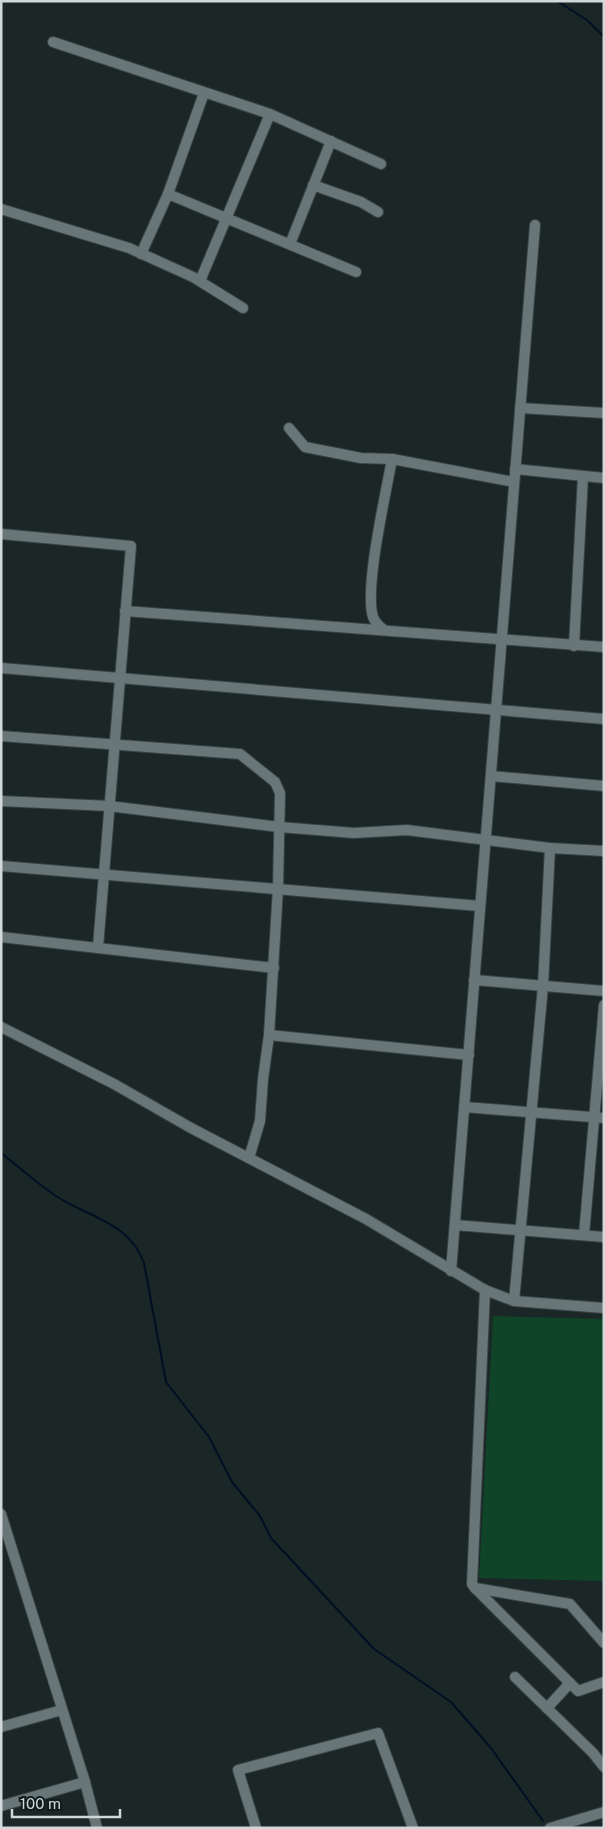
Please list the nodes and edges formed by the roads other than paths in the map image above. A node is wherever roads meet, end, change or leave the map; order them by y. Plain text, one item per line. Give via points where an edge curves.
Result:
1 (53, 42) dead end
2 (204, 92) junction
3 (270, 114) junction
4 (331, 141) junction
5 (381, 164) dead end
6 (313, 186) junction
7 (168, 194) junction
8 (1, 210) edge
9 (378, 212) dead end
10 (228, 218) junction
11 (535, 225) dead end
12 (290, 244) junction
13 (142, 254) junction
14 (356, 272) dead end
15 (200, 281) junction
16 (244, 308) dead end
17 (520, 408) junction
18 (604, 412) edge
19 (289, 428) dead end
20 (392, 459) junction
21 (516, 469) junction
22 (583, 476) junction
23 (604, 478) edge
24 (514, 482) junction
25 (1, 534) edge
26 (125, 611) junction
27 (383, 629) junction
28 (502, 640) junction
29 (574, 646) junction
30 (604, 648) edge
31 (1, 668) edge
32 (120, 678) junction
33 (496, 709) junction
34 (604, 719) edge
35 (1, 736) edge
36 (114, 745) junction
37 (491, 776) junction
38 (604, 786) edge
39 (1, 800) edge
40 (109, 806) junction
41 (279, 827) junction
42 (486, 840) junction
43 (550, 848) junction
44 (604, 851) edge
45 (1, 866) edge
46 (105, 875) junction
47 (278, 888) junction
48 (480, 906) junction
49 (1, 937) edge
50 (98, 947) junction
51 (274, 968) junction
52 (474, 980) junction
53 (542, 986) junction
54 (604, 992) edge
55 (604, 1005) edge
56 (1, 1027) edge
57 (269, 1036) junction
58 (468, 1054) junction
59 (464, 1108) junction
60 (531, 1112) junction
61 (600, 1118) edge
62 (249, 1158) junction
63 (455, 1225) junction
64 (521, 1231) junction
65 (584, 1235) junction
66 (604, 1237) edge
67 (451, 1271) junction
68 (485, 1290) junction
69 (514, 1301) junction
70 (604, 1308) edge
71 (1, 1514) edge
72 (13, 1554) junction
73 (1, 1558) edge
74 (475, 1588) junction
75 (604, 1643) edge
76 (516, 1677) dead end
77 (604, 1682) edge
78 (570, 1683) junction
79 (547, 1708) junction
80 (62, 1710) junction
81 (1, 1727) edge
82 (604, 1767) edge
83 (85, 1782) junction
84 (1, 1806) edge
85 (604, 1812) edge
86 (97, 1828) edge
87 (256, 1828) edge
88 (413, 1828) edge
89 (550, 1828) edge

1 - 2 street
2 - 3 street
2 - 7 street
3 - 4 street
3 - 10 street
4 - 5 street
4 - 6 street
6 - 9 street via 361,202
6 - 12 street
7 - 10 street
7 - 13 street
8 - 13 street
10 - 12 street
10 - 15 street
11 - 17 street
12 - 14 street
13 - 15 street
15 - 16 street
17 - 18 street
17 - 21 street
19 - 20 street via 305,447 361,458
20 - 24 street
20 - 27 street via 376,548 371,602 375,621
21 - 22 street
21 - 24 street
22 - 23 street
22 - 29 street
24 - 28 street
25 - 26 street via 131,546
26 - 27 street via 301,626
26 - 32 street
27 - 28 street
28 - 29 street
28 - 33 street
29 - 30 street
31 - 32 street
32 - 33 street
32 - 36 street
33 - 34 street
33 - 37 street
35 - 36 street
36 - 40 street
36 - 41 street via 240,754 275,782 280,793
37 - 38 street
37 - 42 street
39 - 40 street
40 - 41 street
40 - 46 street
41 - 42 street via 354,833 407,830
41 - 47 street
42 - 43 street
42 - 48 street
43 - 44 street
43 - 53 street
45 - 46 street
46 - 47 street
46 - 50 street
47 - 48 street
47 - 51 street
48 - 52 street
49 - 50 street
50 - 51 street
51 - 57 street
52 - 53 street
52 - 58 street
53 - 54 street
53 - 60 street
55 - 61 street
56 - 62 street
57 - 58 street
57 - 62 street via 260,1121
58 - 59 street
59 - 60 street
59 - 63 street
60 - 61 street
60 - 64 street
61 - 65 street
62 - 67 street via 366,1219
63 - 64 street
63 - 67 street
64 - 65 street
64 - 69 street
65 - 66 street
67 - 68 street
68 - 69 street
68 - 74 street via 472,1584
69 - 70 street
71 - 72 street
72 - 73 street
72 - 80 street
74 - 75 street via 570,1604
74 - 78 street
76 - 79 street
77 - 78 street via 578,1691
78 - 79 street
79 - 82 street
80 - 81 street
80 - 83 street
83 - 84 street
83 - 86 street
85 - 89 street
87 - 88 street via 238,1770 378,1733

